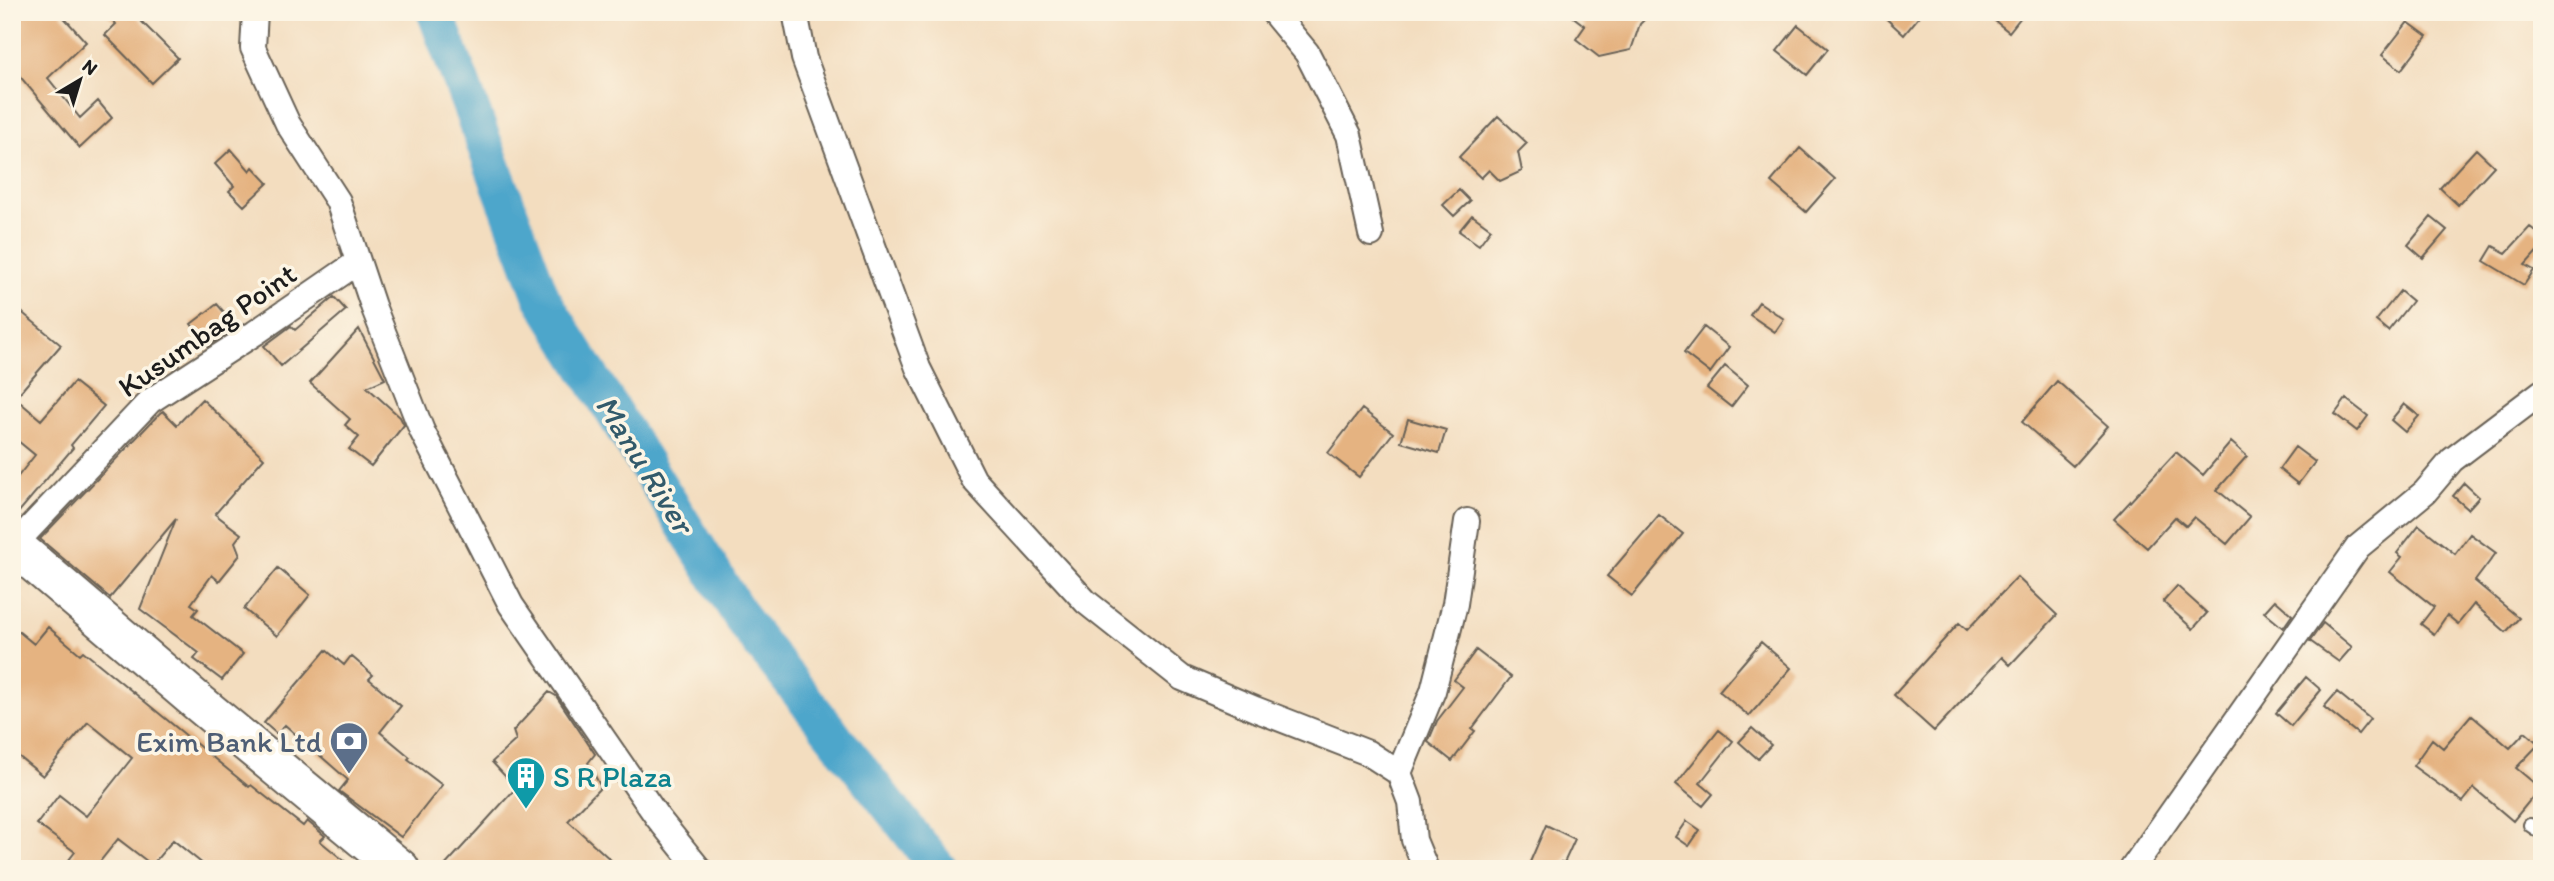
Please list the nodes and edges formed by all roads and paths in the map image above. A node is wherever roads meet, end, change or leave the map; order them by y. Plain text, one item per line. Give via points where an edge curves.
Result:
1 (255, 12) edge
2 (795, 12) edge
3 (1273, 12) edge
4 (1371, 234) dead end
5 (358, 262) junction
6 (2542, 392) edge
7 (1467, 521) dead end
8 (13, 545) edge
9 (1399, 774) junction
10 (2530, 825) dead end
11 (2542, 833) edge
12 (400, 869) edge
13 (699, 869) edge
14 (1426, 869) edge
15 (2132, 869) edge

1 - 5 street via 253,48 288,124 338,201
2 - 9 street via 804,58 918,368 974,480 1086,602 1182,678 1368,753
3 - 4 street via 1307,53 1349,135
5 - 8 street, Kusumbag Point via 150,401
5 - 13 street via 422,431 511,605
6 - 15 street via 2452,460 2425,492 2358,547
7 - 9 street via 1454,604 1433,691
8 - 12 highway
9 - 14 street via 1410,802 1414,840
10 - 11 lane

